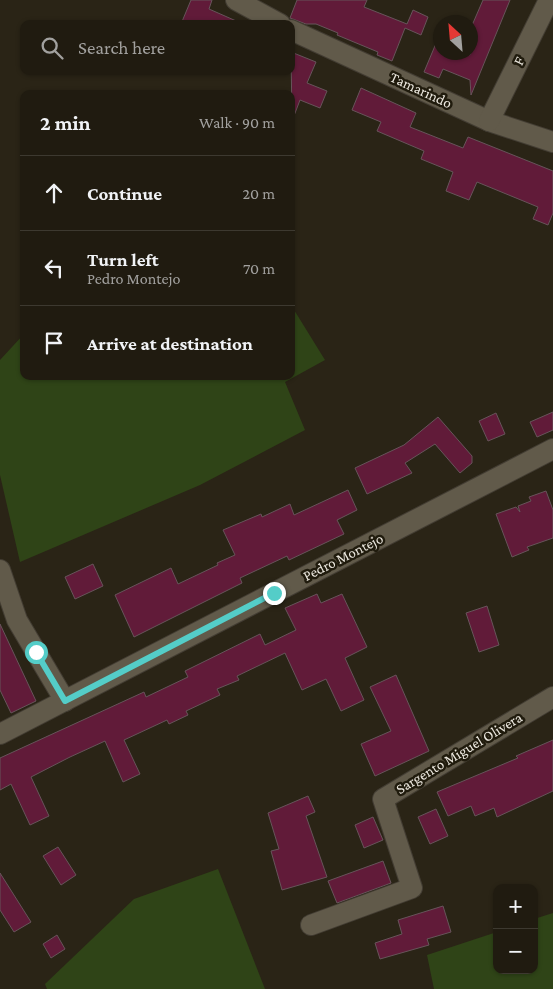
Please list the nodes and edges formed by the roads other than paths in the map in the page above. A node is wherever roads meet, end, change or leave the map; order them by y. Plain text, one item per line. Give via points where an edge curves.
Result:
1 (236, 0) edge
2 (549, 0) edge
3 (273, 20) edge
4 (295, 32) edge
5 (489, 121) junction
6 (553, 142) edge
7 (553, 449) edge
8 (0, 570) edge
9 (553, 697) edge
10 (65, 701) junction
11 (0, 734) edge
12 (312, 925) dead end

1 - 3 street
2 - 5 street, F
4 - 5 street, Tamarindo
5 - 6 street, Tamarindo
7 - 10 street, Pedro Montejo
8 - 10 street via 17,620
9 - 12 street, Sargento Miguel Olivera via 383,799 412,888
10 - 11 street, Pedro Montejo

